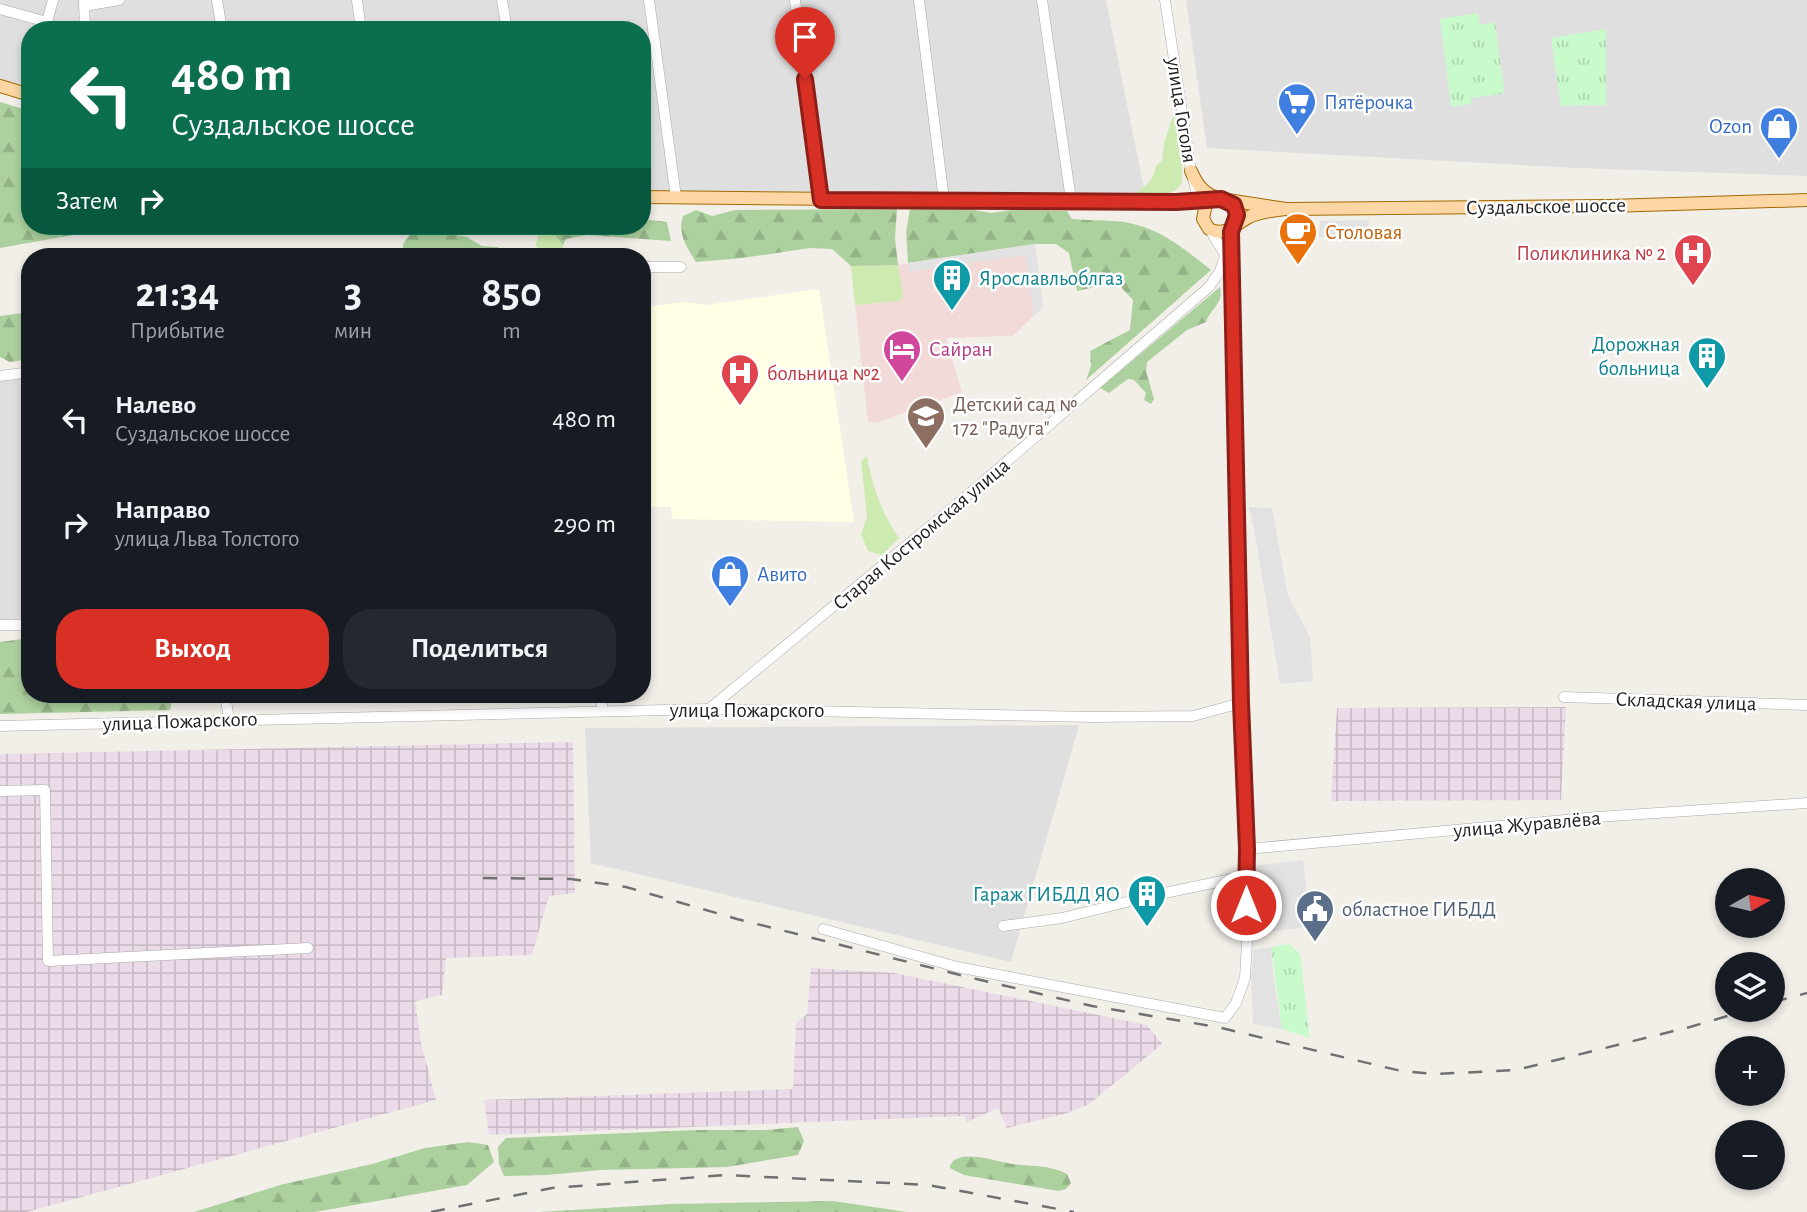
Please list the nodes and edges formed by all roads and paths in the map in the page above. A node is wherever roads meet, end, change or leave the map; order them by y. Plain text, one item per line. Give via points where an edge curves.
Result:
1 (53, 0) edge
2 (119, 0) edge
3 (218, 0) edge
4 (357, 0) edge
5 (502, 0) edge
6 (649, 0) edge
7 (795, 0) edge
8 (919, 0) edge
9 (1041, 0) edge
10 (1166, 0) edge
11 (84, 3) edge
12 (0, 9) edge
13 (43, 21) edge
14 (47, 21) edge
15 (85, 21) edge
16 (221, 21) edge
17 (360, 21) edge
18 (506, 21) edge
19 (0, 86) edge
20 (21, 92) edge
21 (1191, 171) junction
22 (651, 197) edge
23 (676, 197) junction
24 (1219, 199) junction
25 (821, 200) junction
26 (944, 200) junction
27 (1072, 200) junction
28 (1198, 200) junction
29 (1807, 201) edge
30 (1175, 202) junction
31 (1286, 209) junction
32 (1207, 225) junction
33 (1233, 229) junction
34 (1226, 256) junction
35 (651, 267) edge
36 (681, 267) dead end
37 (1233, 271) junction
38 (21, 373) edge
39 (0, 376) edge
40 (0, 625) edge
41 (21, 625) edge
42 (1564, 697) dead end
43 (226, 703) edge
44 (602, 703) edge
45 (1241, 703) junction
46 (1807, 705) edge
47 (709, 709) junction
48 (603, 711) junction
49 (229, 719) junction
50 (0, 726) edge
51 (0, 791) edge
52 (1807, 803) edge
53 (1247, 849) junction
54 (1246, 876) junction
55 (1003, 926) dead end
56 (823, 929) dead end
57 (308, 948) dead end

1 - 14 street
2 - 11 street
3 - 16 street
4 - 17 street
5 - 18 street
6 - 23 street
7 - 25 street
8 - 26 street
9 - 27 street
10 - 21 street, улица Гоголя
11 - 15 street
12 - 13 street
19 - 20 main road
21 - 24 main road via 1201,189
21 - 28 street, улица Гоголя
21 - 30 street via 1189,190
22 - 23 main road, Суздальское шоссе
23 - 25 main road, Суздальское шоссе
24 - 28 main road, Суздальское шоссе
24 - 31 main road, Суздальское шоссе
24 - 32 main road via 1206,204
24 - 33 main road via 1234,205
25 - 26 main road, Суздальское шоссе
26 - 27 main road, Суздальское шоссе
27 - 30 main road, Суздальское шоссе
28 - 30 main road, Суздальское шоссе
28 - 32 street, улица Гоголя
29 - 31 main road, Суздальское шоссе
30 - 32 main road, Суздальское шоссе via 1191,209
31 - 33 main road, Суздальское шоссе via 1257,214
32 - 33 main road via 1222,233
32 - 34 street, улица Гоголя
33 - 34 street, Старая Костромская улица
33 - 37 street, улица Гоголя
34 - 37 street, улица Гоголя
34 - 47 street, Старая Костромская улица via 1209,287 968,495
35 - 36 street
37 - 45 street, улица Гоголя
38 - 39 street
40 - 41 street
42 - 46 street, Складская улица
43 - 49 street
44 - 48 street
45 - 47 street, улица Пожарского via 1193,716
45 - 53 street, улица Гоголя
47 - 48 street, улица Пожарского
48 - 49 street, улица Пожарского
49 - 50 street, улица Пожарского
51 - 57 street via 44,790 48,961
52 - 53 street, улица Журавлёва
53 - 54 street, улица Гоголя
54 - 55 street via 1062,918
54 - 56 street, улица Гоголя via 1245,978 1225,1018 957,967

